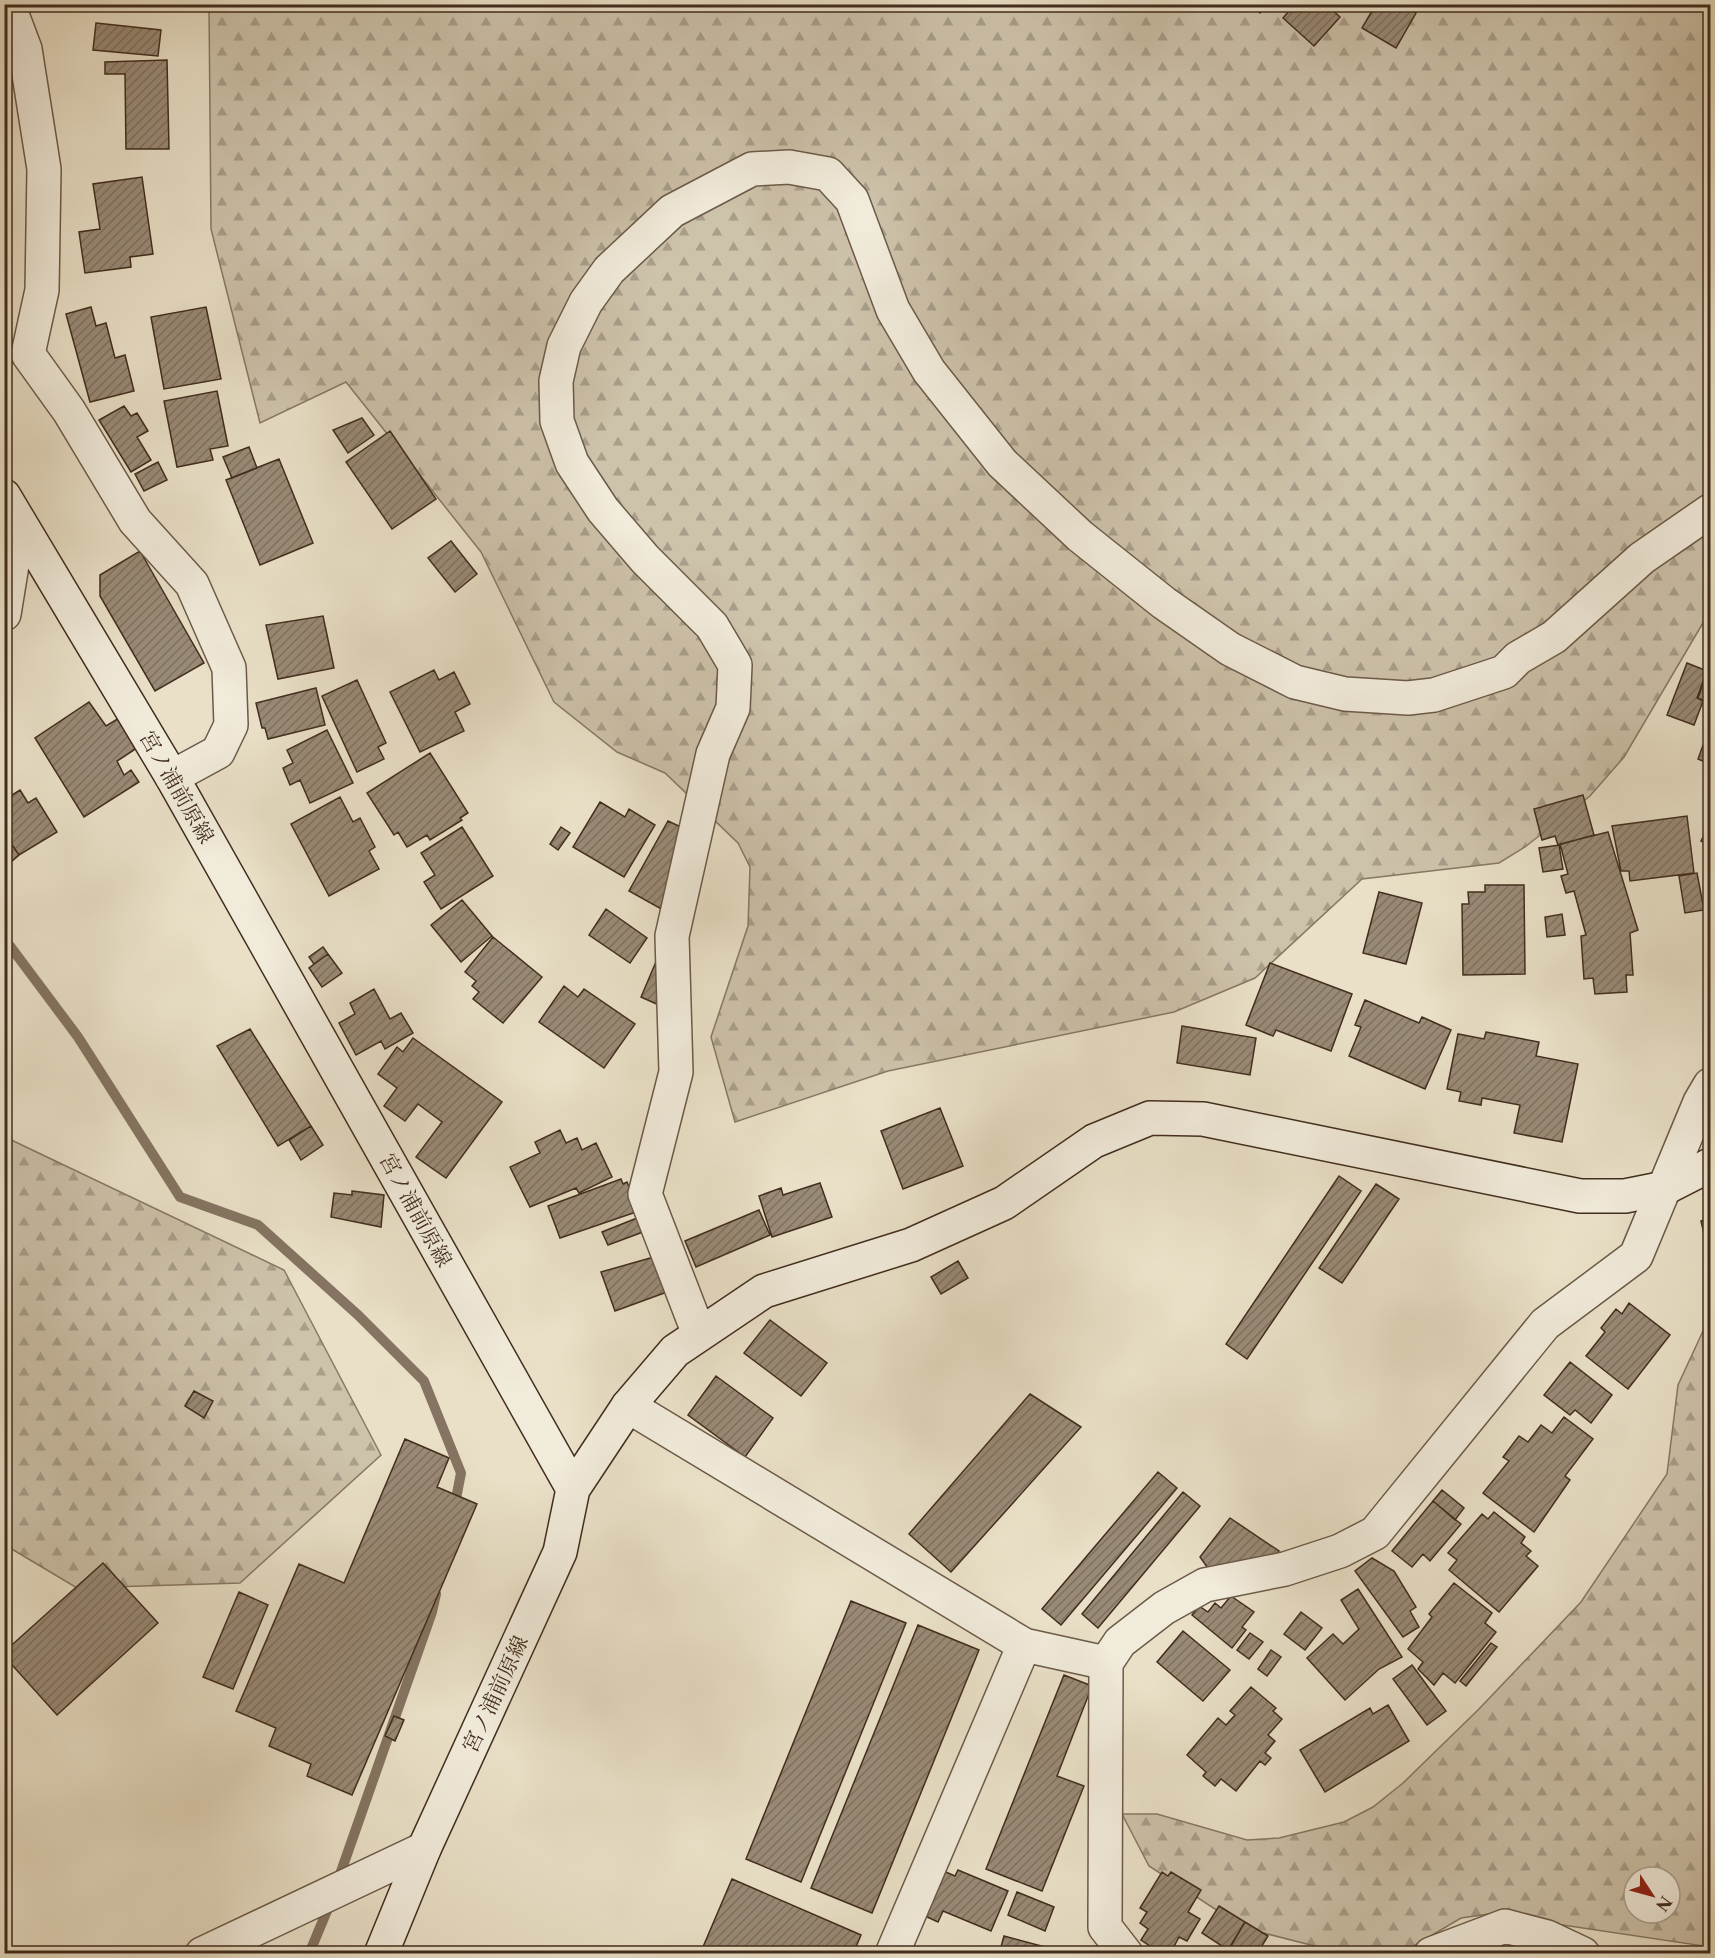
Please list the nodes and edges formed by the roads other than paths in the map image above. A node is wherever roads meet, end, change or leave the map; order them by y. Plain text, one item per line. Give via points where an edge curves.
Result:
1 (8, 4) edge
2 (12, 509) edge
3 (1710, 511) edge
4 (4, 614) edge
5 (172, 777) junction
6 (1710, 1085) edge
7 (1710, 1165) edge
8 (1665, 1188) junction
9 (699, 1334) junction
10 (628, 1406) junction
11 (573, 1489) junction
12 (1024, 1644) junction
13 (1106, 1663) junction
14 (424, 1849) junction
15 (202, 1953) edge
16 (381, 1953) edge
17 (892, 1953) edge
18 (1126, 1953) edge
19 (1431, 1953) edge
20 (1583, 1953) edge

1 - 5 street via 25,49 44,169 42,290 28,354 69,411 135,521 192,584 229,668 231,725 219,752
2 - 4 street
2 - 5 street, 宮ノ浦前原線
3 - 9 street via 1642,558 1554,637 1518,658 1503,672 1434,695 1408,698 1345,694 1295,682 1230,649 1164,603 1080,536 1002,463 929,371 893,310 852,200 828,174 789,167 752,169 672,211 609,270 586,302 564,346 556,381 557,421 572,462 603,510 712,626 735,665 733,708 713,754 672,936 676,1072 645,1194
5 - 11 street, 宮ノ浦前原線
6 - 8 street
7 - 8 street
8 - 9 street via 1624,1196 1580,1196 1203,1119 1150,1118 1094,1141 1004,1203 911,1245 764,1291
8 - 13 street via 1636,1256 1545,1324 1375,1533 1340,1551 1284,1569 1205,1585 1164,1608 1120,1642
9 - 10 street via 675,1351
10 - 11 street
10 - 12 street
11 - 14 street, 宮ノ浦前原線 via 560,1552
12 - 13 street
12 - 17 street
13 - 18 street via 1105,1927
14 - 15 street
14 - 16 street, 宮ノ浦前原線
19 - 20 street via 1505,1926 1546,1936

